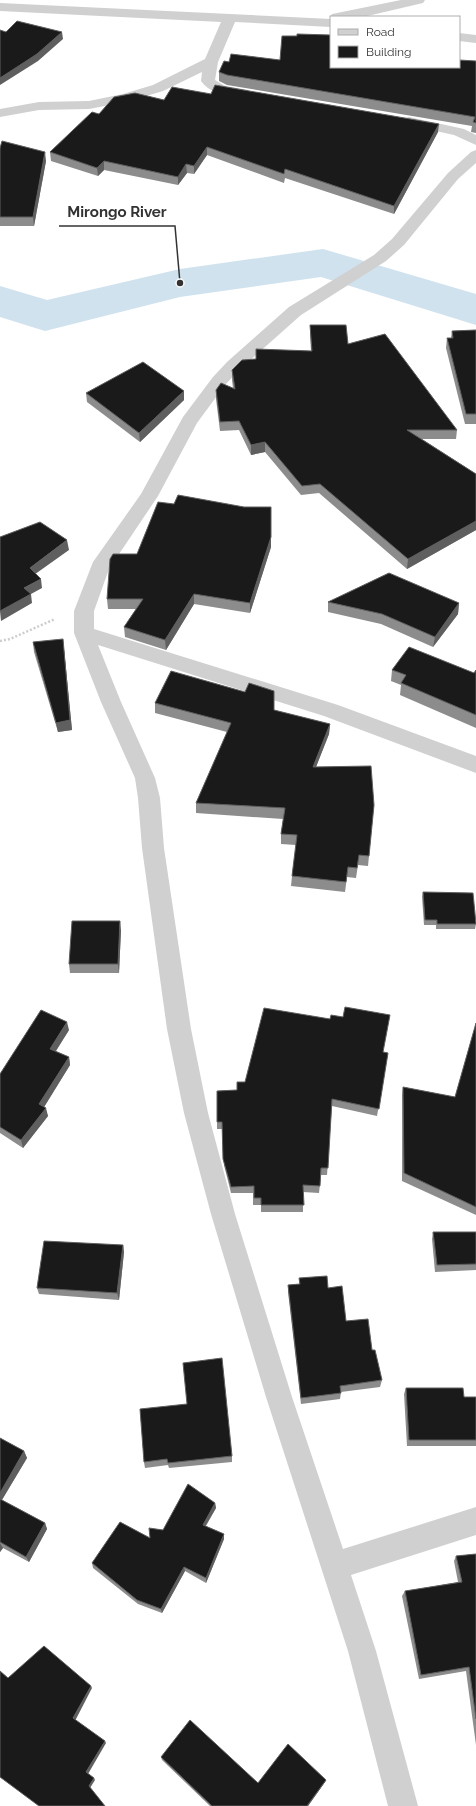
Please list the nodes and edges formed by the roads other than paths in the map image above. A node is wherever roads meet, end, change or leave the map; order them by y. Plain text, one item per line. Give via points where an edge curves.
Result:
1 (201, 0) edge
2 (418, 0) edge
3 (0, 7) edge
4 (198, 15) junction
5 (343, 16) edge
6 (230, 17) junction
7 (330, 18) edge
8 (311, 21) junction
9 (330, 23) edge
10 (460, 37) edge
11 (476, 39) edge
12 (211, 62) junction
13 (254, 94) edge
14 (0, 113) edge
15 (395, 119) edge
16 (476, 140) edge
17 (476, 155) edge
18 (84, 633) junction
19 (476, 764) edge
20 (476, 1521) edge
21 (334, 1566) junction
22 (403, 1806) edge

1 - 4 street
2 - 5 street
3 - 4 street
4 - 6 street
6 - 8 street
6 - 12 street
7 - 8 street
8 - 9 street
10 - 11 street
12 - 13 street via 208,81 212,86
12 - 14 street via 158,88 126,98 89,104 39,106
15 - 16 street via 443,127
17 - 18 street via 453,176 398,242 380,258 295,311 232,366 189,421 149,496 100,566 84,612
18 - 19 street via 306,702
18 - 21 street via 145,778 178,1021 196,1114 235,1252
20 - 21 street
21 - 22 street via 362,1651

